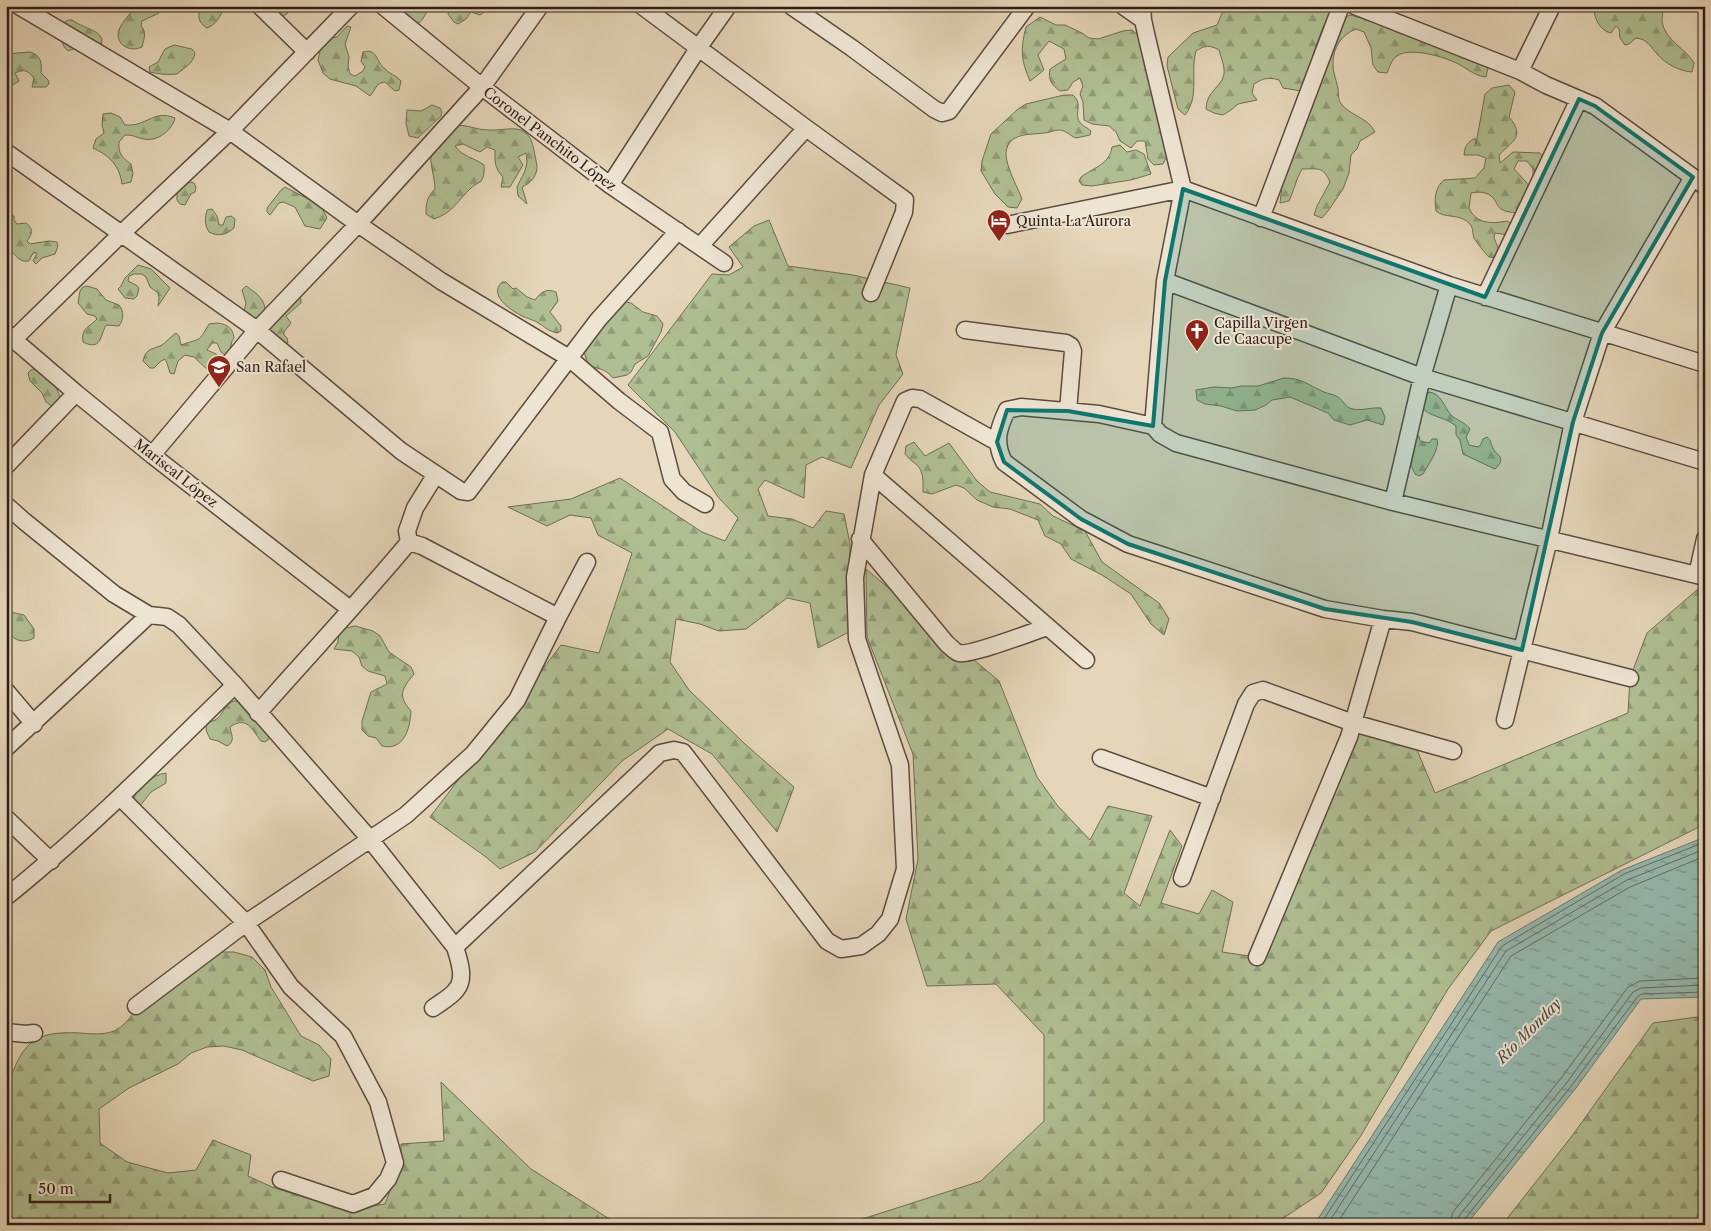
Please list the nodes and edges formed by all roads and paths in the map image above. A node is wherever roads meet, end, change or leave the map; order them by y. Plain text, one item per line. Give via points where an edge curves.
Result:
1 (18, 6) edge
2 (260, 6) edge
3 (383, 6) edge
4 (540, 6) edge
5 (642, 6) edge
6 (728, 6) edge
7 (791, 6) edge
8 (1027, 6) edge
9 (1123, 6) edge
10 (1341, 6) edge
11 (1355, 6) edge
12 (1552, 6) edge
13 (351, 7) edge
14 (1143, 13) edge
15 (699, 47) junction
16 (307, 52) junction
17 (1520, 71) junction
18 (482, 87) junction
19 (1579, 99) junction
20 (806, 128) junction
21 (230, 131) junction
22 (6, 152) edge
23 (1699, 181) edge
24 (610, 185) junction
25 (1183, 189) junction
26 (1261, 218) junction
27 (358, 224) junction
28 (1007, 225) dead end
29 (678, 231) junction
30 (121, 234) junction
31 (700, 246) junction
32 (724, 263) dead end
33 (1164, 281) junction
34 (1449, 285) junction
35 (871, 294) dead end
36 (1485, 296) junction
37 (257, 330) junction
38 (965, 330) dead end
39 (1602, 333) junction
40 (10, 336) edge
41 (569, 358) junction
42 (1705, 364) edge
43 (1422, 377) junction
44 (76, 393) junction
45 (1068, 411) junction
46 (1573, 422) junction
47 (1153, 426) junction
48 (997, 442) junction
49 (152, 455) junction
50 (1705, 462) edge
51 (6, 466) edge
52 (436, 474) junction
53 (873, 475) junction
54 (1394, 502) junction
55 (705, 504) dead end
56 (6, 505) edge
57 (860, 539) junction
58 (1705, 539) edge
59 (1549, 540) junction
60 (409, 542) junction
61 (588, 562) dead end
62 (1701, 576) edge
63 (350, 609) junction
64 (149, 615) junction
65 (558, 617) junction
66 (1383, 619) junction
67 (1046, 627) junction
68 (1522, 650) junction
69 (1086, 660) dead end
70 (1630, 678) dead end
71 (235, 686) junction
72 (6, 691) edge
73 (258, 713) junction
74 (1505, 720) dead end
75 (1353, 723) junction
76 (34, 724) junction
77 (6, 748) edge
78 (1453, 750) dead end
79 (1101, 758) dead end
80 (120, 797) junction
81 (1212, 798) junction
82 (6, 818) edge
83 (369, 838) junction
84 (51, 861) junction
85 (1182, 878) dead end
86 (6, 897) edge
87 (246, 924) junction
88 (455, 947) junction
89 (1257, 957) dead end
90 (136, 1006) dead end
91 (434, 1008) dead end
92 (6, 1032) edge
93 (34, 1033) dead end
94 (281, 1180) dead end

1 - 21 street
2 - 16 street
3 - 18 street, Coronel Panchito López
4 - 18 street
5 - 15 street
6 - 15 street
7 - 8 street via 942,112 949,111
9 - 14 street
10 - 26 street
11 - 17 street
12 - 17 street
13 - 16 street
14 - 25 street
15 - 20 street
15 - 24 street
16 - 21 street
17 - 19 street
18 - 24 street, Coronel Panchito López
18 - 27 street
19 - 23 street via 1596,106
19 - 36 street
20 - 31 street
20 - 35 street via 905,200 904,212
21 - 27 street
21 - 30 street
22 - 30 street
23 - 39 street
24 - 29 street, Coronel Panchito López
25 - 26 street
25 - 28 street
25 - 33 street
26 - 34 street
27 - 37 street
27 - 41 street via 441,281
29 - 31 street, Coronel Panchito López
29 - 41 street via 598,320
30 - 37 street
30 - 40 street
31 - 32 street, Coronel Panchito López
33 - 43 street
33 - 47 street
34 - 36 street
34 - 43 street
36 - 39 street
37 - 49 street
37 - 52 street via 401,451
38 - 45 street via 1071,346
39 - 42 street
39 - 46 street
40 - 44 street, Mariscal López
41 - 52 street via 468,492 461,491
41 - 55 street via 660,432 672,479 684,492
43 - 46 street
43 - 54 street
44 - 49 street, Mariscal López
44 - 51 street
45 - 47 street
45 - 48 street via 1007,410
46 - 50 street
46 - 59 street
47 - 54 street via 1160,434 1176,442
48 - 53 street via 920,399 912,398 905,401
48 - 66 street via 1004,462 1082,519 1128,544 1325,609
49 - 63 street, Mariscal López
52 - 60 street via 415,508 407,530
53 - 57 street
53 - 67 street
54 - 59 street
56 - 64 street via 114,594
57 - 67 street via 956,652 962,654 983,649
57 - 88 street via 855,577 857,639 900,765 905,869 890,919 878,934 860,946 841,949 827,941 683,752 674,750 660,753
58 - 62 street
59 - 62 street
59 - 68 street
60 - 63 street
60 - 65 street
61 - 65 street
63 - 73 street
64 - 71 street via 167,617 179,625
64 - 76 street
65 - 83 street via 517,700 473,754 406,815
66 - 68 street via 1412,622
66 - 75 street
67 - 69 street
68 - 70 street
68 - 74 street
71 - 73 street
71 - 80 street
72 - 76 street
73 - 83 street
75 - 78 street
75 - 81 street via 1263,690 1253,693 1246,704
75 - 89 street
76 - 77 street
79 - 81 street
80 - 84 street
80 - 87 street
81 - 85 street
82 - 84 street
83 - 87 street
83 - 88 street
84 - 86 street
87 - 90 street
87 - 94 street via 291,987 343,1036 378,1102 396,1163 374,1196 353,1204
88 - 91 street via 461,979 457,990
92 - 93 street

